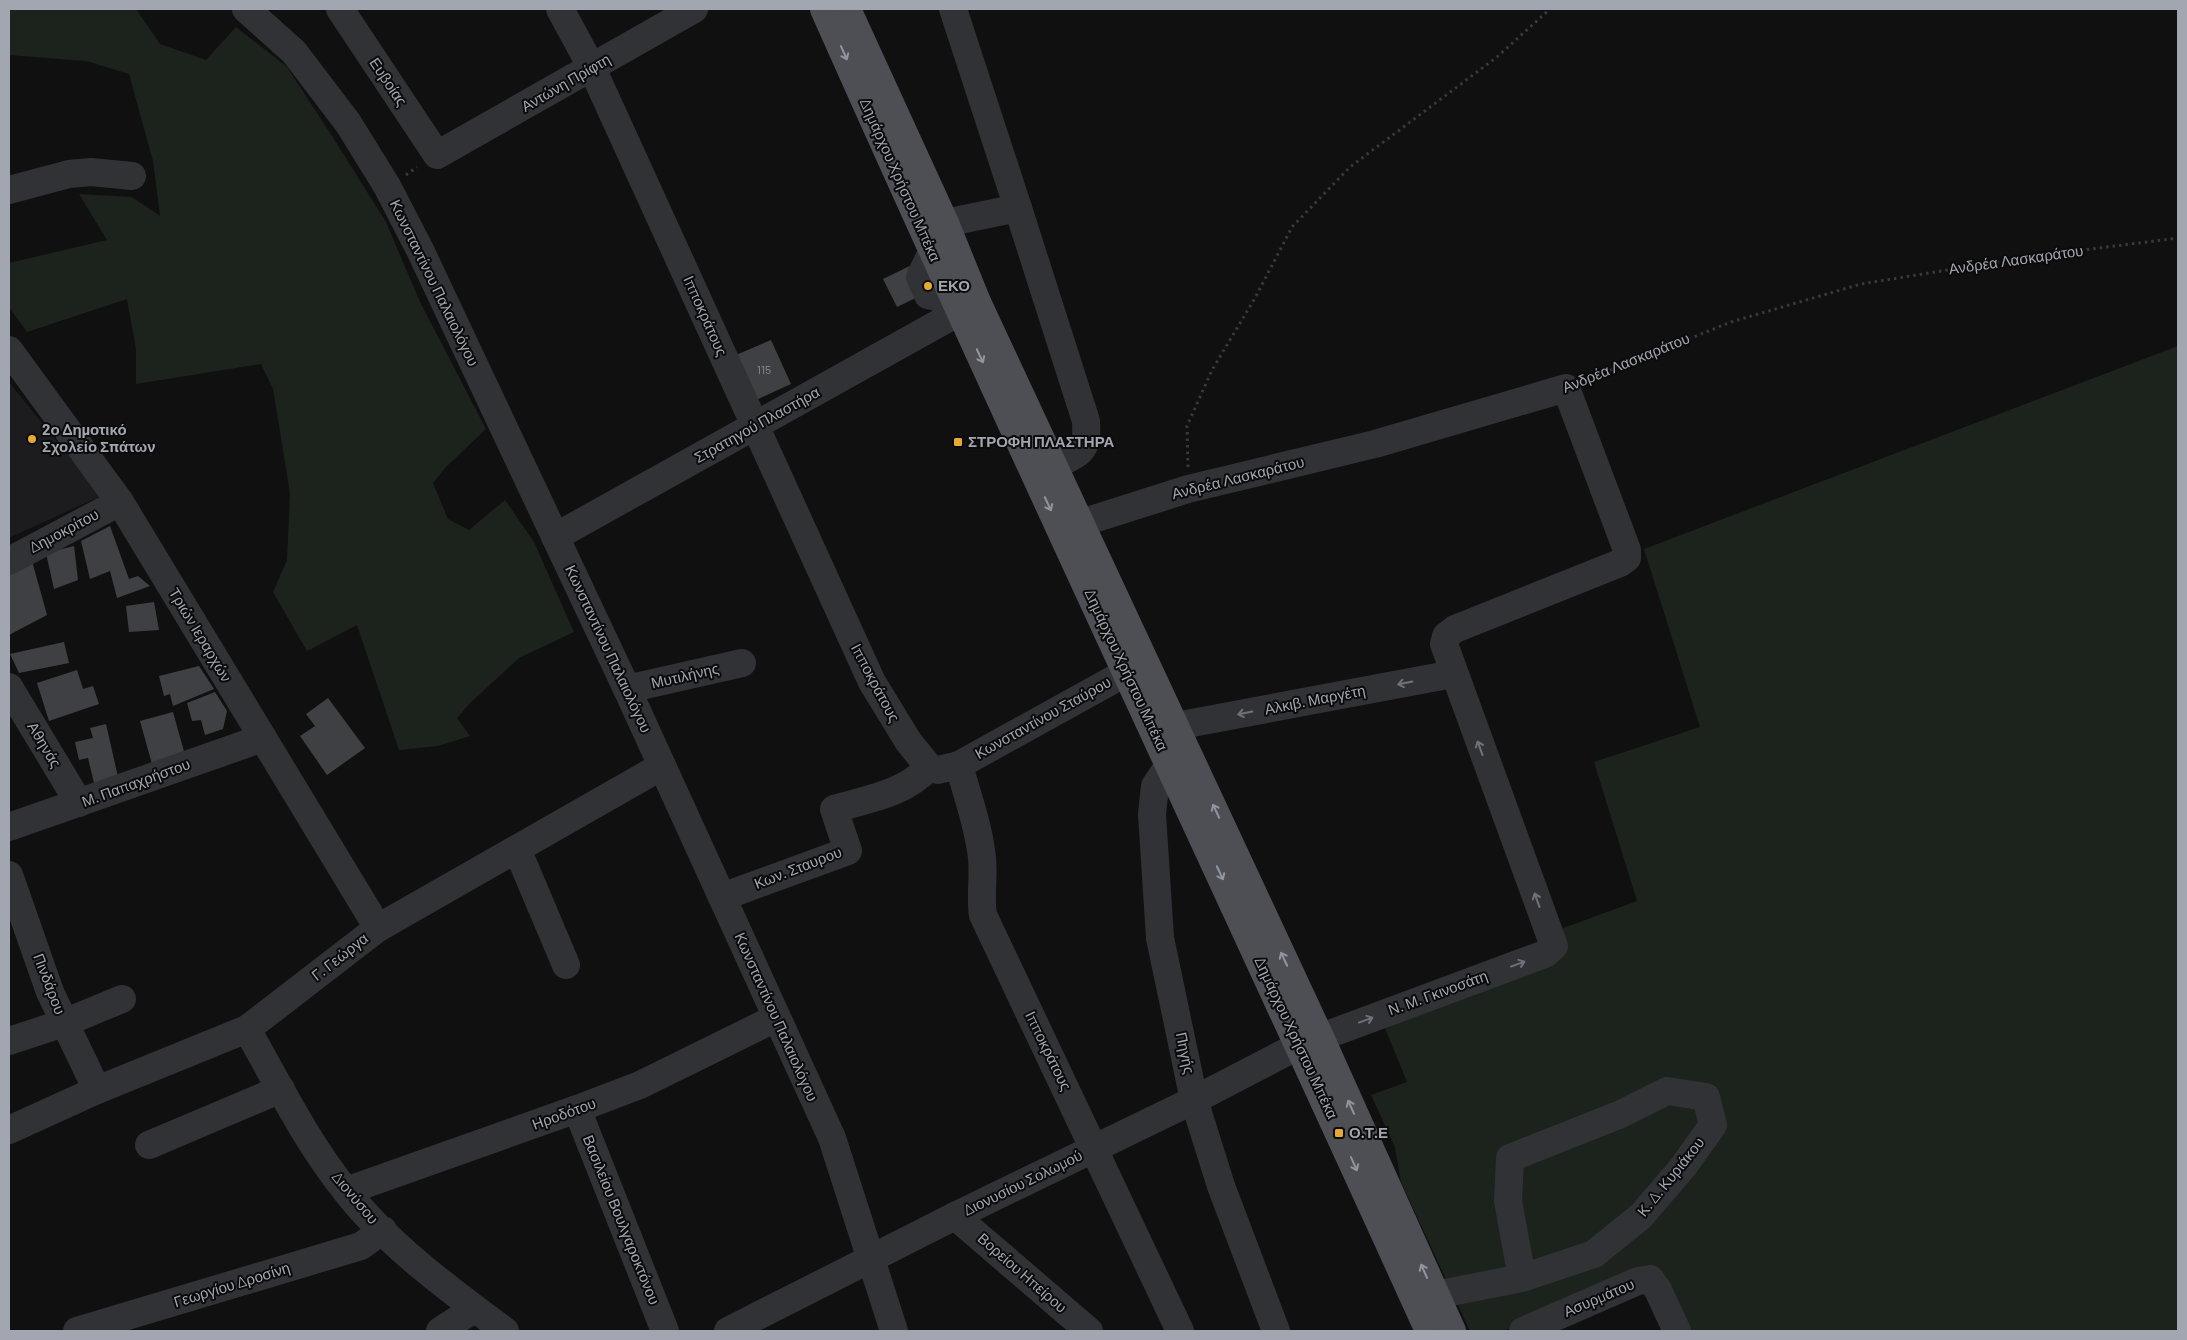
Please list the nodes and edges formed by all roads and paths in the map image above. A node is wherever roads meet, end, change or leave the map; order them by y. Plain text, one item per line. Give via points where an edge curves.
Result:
1 (246, 9) edge
2 (340, 9) edge
3 (560, 9) edge
4 (694, 9) edge
5 (824, 9) edge
6 (846, 9) edge
7 (953, 9) edge
8 (1550, 9) edge
9 (592, 68) junction
10 (437, 155) junction
11 (132, 176) dead end
12 (387, 186) junction
13 (9, 190) edge
14 (1018, 208) junction
15 (945, 223) junction
16 (2178, 238) edge
17 (932, 252) junction
18 (928, 295) junction
19 (964, 306) junction
20 (911, 339) junction
21 (9, 350) edge
22 (1566, 388) junction
23 (754, 426) junction
24 (1054, 466) junction
25 (1188, 489) junction
26 (120, 502) junction
27 (1081, 523) junction
28 (555, 537) junction
29 (9, 561) edge
30 (742, 663) dead end
31 (1127, 672) junction
32 (1453, 674) junction
33 (9, 687) edge
34 (627, 689) junction
35 (1176, 726) junction
36 (263, 738) junction
37 (958, 765) junction
38 (662, 766) junction
39 (929, 767) junction
40 (1172, 770) junction
41 (79, 803) junction
42 (9, 827) edge
43 (517, 849) junction
44 (9, 875) edge
45 (722, 897) junction
46 (378, 928) junction
47 (566, 965) dead end
48 (122, 999) dead end
49 (776, 1018) junction
50 (64, 1024) junction
51 (247, 1029) junction
52 (9, 1041) edge
53 (1310, 1041) junction
54 (281, 1089) junction
55 (97, 1090) junction
56 (1194, 1100) junction
57 (577, 1110) junction
58 (9, 1130) edge
59 (150, 1145) dead end
60 (1094, 1148) junction
61 (346, 1191) junction
62 (955, 1216) junction
63 (383, 1230) junction
64 (871, 1259) junction
65 (1522, 1278) junction
66 (1435, 1295) junction
67 (474, 1309) junction
68 (77, 1331) edge
69 (440, 1331) edge
70 (505, 1331) edge
71 (665, 1331) edge
72 (728, 1331) edge
73 (894, 1331) edge
74 (1089, 1331) edge
75 (1180, 1331) edge
76 (1276, 1331) edge
77 (1430, 1331) edge
78 (1452, 1331) edge
79 (1523, 1331) edge
80 (1677, 1331) edge

1 - 12 street, Κωνσταντίνου Παλαιολόγου via 294,52 348,124
2 - 10 street, Ευβοίας
3 - 9 street, Ιπποκράτους
4 - 9 street, Αντώνη Πρίφτη
5 -> 17 main road, Δημάρχου Χρήστου Μπέκα
6 - 15 main road, Δημάρχου Χρήστου Μπέκα
7 - 14 street
8 - 25 path via 1497,58 1350,168 1292,227 1212,370 1187,426
9 - 10 street, Αντώνη Πρίφτη
9 - 23 street, Ιπποκράτους
10 - 12 path
11 - 13 street via 91,172 69,174
12 - 28 street, Κωνσταντίνου Παλαιολόγου
14 - 15 street
14 - 24 street via 1086,421 1087,440 1080,453
15 - 19 main road, Δημάρχου Χρήστου Μπέκα
16 - 22 path, Ανδρέα Λασκαράτου via 2028,257 1862,284 1731,322
17 - 18 street via 920,277
17 - 19 main road, Δημάρχου Χρήστου Μπέκα
18 - 19 street
18 - 20 street
19 - 20 street, Στρατηγού Πλαστήρα
19 - 24 main road, Δημάρχου Χρήστου Μπέκα
19 -> 31 main road, Δημάρχου Χρήστου Μπέκα
20 - 23 street, Στρατηγού Πλαστήρα
21 - 26 street, Τριών Ιεραρχών
22 - 25 street, Ανδρέα Λασκαράτου via 1375,444
22 - 32 street via 1627,550 1627,558 1454,629 1446,636 1444,644
23 - 28 street, Στρατηγού Πλαστήρα
23 - 39 street, Ιπποκράτους via 872,682 908,741
24 - 27 main road, Δημάρχου Χρήστου Μπέκα
25 - 27 street, Ανδρέα Λασκαράτου
26 - 29 street, Δημοκρίτου
26 - 36 street, Τριών Ιεραρχών
27 - 35 main road, Δημάρχου Χρήστου Μπέκα
28 - 34 street, Κωνσταντίνου Παλαιολόγου
30 - 34 street, Μυτιλήνης
31 - 37 street, Κωνσταντίνου Σταύρου
31 - 40 main road, Δημάρχου Χρήστου Μπέκα
32 -> 35 street, Αλκιβ. Μαργέτη
53 -> 32 street, Ν. Μ. Γκινοσάτη via 1544,954 1554,946
33 - 41 street, Αθηνάς
34 - 38 street, Κωνσταντίνου Παλαιολόγου
53 -> 35 main road, Δημάρχου Χρήστου Μπέκα
36 - 41 street, Μ. Παπαχρήστου
36 - 46 street, Τριών Ιεραρχών
37 - 39 street via 938,770
37 - 60 street, Ιπποκράτους via 981,846 983,915
38 - 43 street, Γ. Γεώργα
38 - 45 street, Κωνσταντίνου Παλαιολόγου
39 - 45 street, Κων. Σταυρου via 906,786 834,809 848,851
40 -> 53 main road, Δημάρχου Χρήστου Μπέκα
40 - 56 street, Πηγής via 1164,774 1155,786 1152,814 1160,938
41 - 42 street, Μ. Παπαχρήστου
43 - 46 street, Γ. Γεώργα
43 - 47 street
44 - 50 street, Πινδάρου
45 - 49 street, Κωνσταντίνου Παλαιολόγου
46 - 51 street, Γ. Γεώργα
48 - 50 street
49 - 57 street, Ηροδότου via 640,1085
49 - 64 street, Κωνσταντίνου Παλαιολόγου via 832,1138
50 - 52 street
50 - 55 street, Πινδάρου
51 - 54 street, Διονύσου
51 - 55 street, Γ. Γεώργα
53 - 56 street, Διονυσίου Σολωμού
66 -> 53 main road, Δημάρχου Χρήστου Μπέκα
53 -> 77 main road, Δημάρχου Χρήστου Μπέκα
54 - 59 street
54 - 61 street, Διονύσου via 294,1116
55 - 58 street, Γ. Γεώργα
56 - 60 street, Διονυσίου Σολωμού
56 - 76 street, Πηγής via 1221,1186
57 - 61 street, Ηροδότου
57 - 71 street, Βασιλείου Βουλγαροκτόνου
60 - 62 street, Διονυσίου Σολωμού
60 - 75 street, Ιπποκράτους
61 - 63 street, Διονύσου
62 - 64 street, Διονυσίου Σολωμού
62 - 74 street, Βορείου Ηπείρου
63 - 67 street, Διονύσου via 425,1270
63 - 68 street, Γεωργίου Δροσίνη via 360,1246
64 - 72 street, Διονυσίου Σολωμού
64 - 73 street, Κωνσταντίνου Παλαιολόγου
65 - 65 street, Κ. Δ. Κυριάκου via 1594,1254 1641,1216 1683,1167 1712,1125 1706,1097 1667,1091 1621,1114 1510,1158 1508,1201
65 - 66 street, Κ. Δ. Κυριάκου
66 - 78 main road, Δημάρχου Χρήστου Μπέκα
67 - 69 street
67 - 70 street, Διονύσου
79 - 80 street, Ασυρμάτου via 1638,1281 1650,1279

